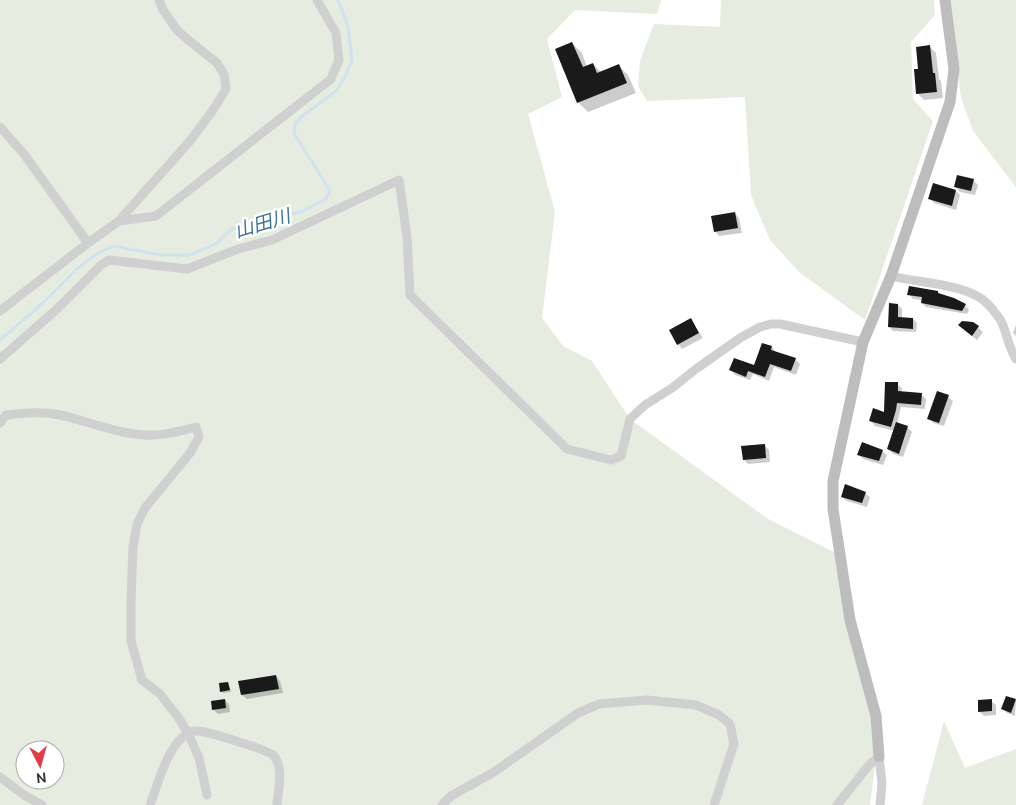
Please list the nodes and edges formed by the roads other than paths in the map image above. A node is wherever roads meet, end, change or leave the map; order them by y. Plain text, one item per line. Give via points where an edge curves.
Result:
1 (159, 0) edge
2 (318, 0) edge
3 (945, 0) edge
4 (0, 127) edge
5 (119, 221) junction
6 (88, 243) junction
7 (891, 276) junction
8 (0, 311) edge
9 (863, 342) junction
10 (0, 359) edge
11 (1016, 359) edge
12 (0, 423) edge
13 (188, 733) junction
14 (879, 757) junction
15 (0, 777) edge
16 (207, 795) dead end
17 (42, 805) edge
18 (150, 805) edge
19 (277, 805) edge
20 (442, 805) edge
21 (714, 805) edge
22 (837, 805) edge
23 (880, 805) edge

1 - 5 street via 177,30 217,63 224,74 226,89 190,141
2 - 5 street via 336,33 339,60 331,79 156,216
3 - 7 street via 954,69 950,102
4 - 6 street via 24,154
5 - 6 street
6 - 8 street
7 - 9 street
7 - 11 street via 980,297 991,306 1001,322
9 - 10 street via 780,324 760,326 645,405 630,419 621,456 611,460 567,449 410,295 408,237 399,180 272,240 187,269 109,260
9 - 14 street via 833,481 833,509 850,620 876,716
12 - 13 street via 6,415 37,412 147,435 196,427 199,437 190,453 145,508 137,524 130,600 131,641 142,680 160,694
13 - 16 street via 199,758
13 - 18 street via 168,757
13 - 19 street via 199,731 274,755 279,766
14 - 22 street
14 - 23 street
15 - 17 street
20 - 21 street via 578,713 599,704 647,700 696,705 730,724 734,744

